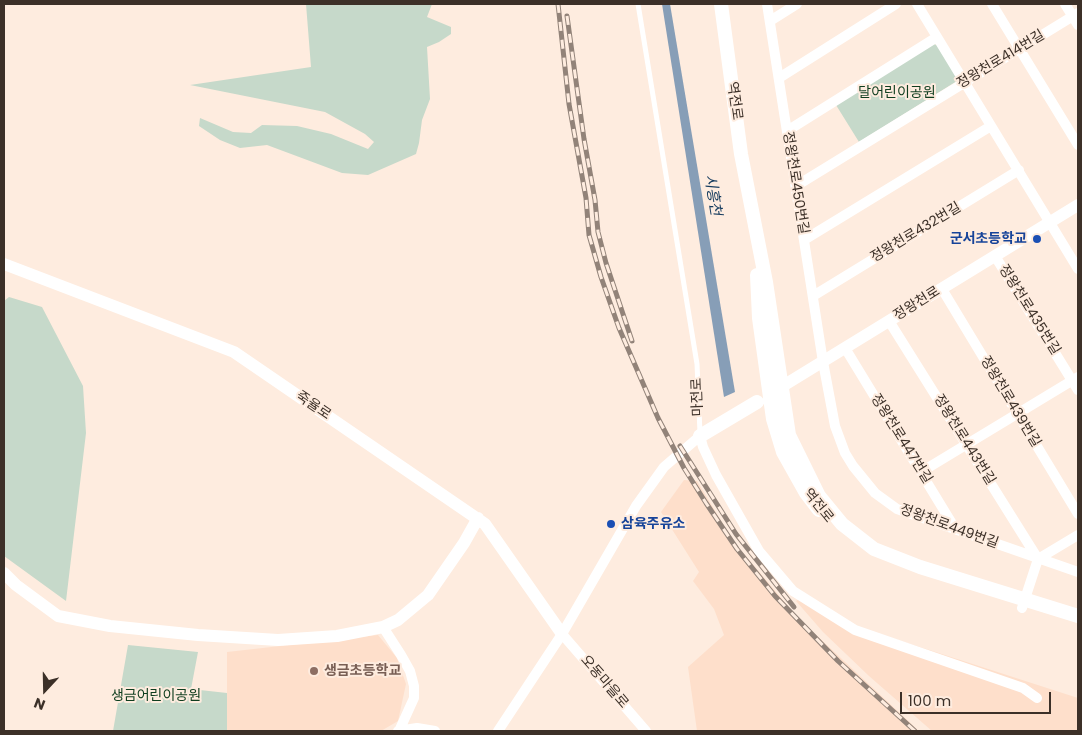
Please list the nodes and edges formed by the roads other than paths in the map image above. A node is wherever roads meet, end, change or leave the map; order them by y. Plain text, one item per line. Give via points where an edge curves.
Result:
1 (638, 4) edge
2 (720, 4) edge
3 (768, 4) edge
4 (798, 4) edge
5 (896, 4) edge
6 (917, 4) edge
7 (992, 4) edge
8 (1065, 4) edge
9 (1076, 18) edge
10 (770, 21) junction
11 (937, 37) junction
12 (1019, 49) junction
13 (779, 78) junction
14 (965, 82) junction
15 (991, 126) junction
16 (787, 131) junction
17 (1078, 145) edge
18 (1019, 170) junction
19 (796, 186) junction
20 (1078, 205) edge
21 (1050, 222) junction
22 (755, 227) junction
23 (804, 240) junction
24 (995, 256) junction
25 (4, 264) edge
26 (1078, 268) edge
27 (942, 289) junction
28 (813, 296) junction
29 (889, 321) junction
30 (845, 348) junction
31 (823, 362) junction
32 (1075, 379) edge
33 (782, 387) junction
34 (1078, 390) edge
35 (769, 394) junction
36 (756, 402) joint
37 (1017, 414) junction
38 (700, 436) junction
39 (967, 445) junction
40 (921, 472) junction
41 (1078, 514) edge
42 (478, 518) junction
43 (956, 530) junction
44 (1078, 535) edge
45 (1038, 559) junction
46 (1078, 572) edge
47 (4, 573) edge
48 (1023, 603) junction
49 (1078, 616) edge
50 (1078, 625) edge
51 (383, 628) junction
52 (562, 634) junction
53 (1037, 698) dead end
54 (398, 731) edge
55 (436, 731) edge
56 (498, 731) edge
57 (646, 731) edge

1 - 38 lane, 마전로 via 698,364
2 - 22 main road, 역전로 via 741,154
3 - 10 street, 정왕천로450번길
4 - 10 street
5 - 13 street
6 - 11 street
7 - 12 street
8 - 9 street
9 - 12 street, 정왕천로414번길
10 - 13 street, 정왕천로450번길
11 - 14 street
11 - 16 street
12 - 14 street, 정왕천로414번길
12 - 17 street
13 - 16 street, 정왕천로450번길
14 - 15 street
14 - 19 street, 정왕천로414번길
15 - 18 street
15 - 23 street
16 - 19 street, 정왕천로450번길
18 - 21 street
18 - 28 street, 정왕천로432번길
19 - 23 street, 정왕천로450번길
20 - 21 street, 정왕천로
21 - 24 street, 정왕천로
21 - 26 street
22 - 33 main road, 역전로
22 - 35 main road, 역전로 via 759,318
23 - 28 street, 정왕천로450번길
24 - 27 street, 정왕천로
24 - 32 street, 정왕천로435번길
25 - 42 street, 죽율로 via 234,352
27 - 29 street, 정왕천로
27 - 37 street, 정왕천로439번길
28 - 31 street, 정왕천로450번길
29 - 30 street, 정왕천로
29 - 39 street, 정왕천로443번길
30 - 31 street, 정왕천로
30 - 40 street, 정왕천로447번길
31 - 33 street, 정왕천로
31 - 43 street, 정왕천로449번길 via 839,438 845,453 863,478 875,492 897,508
32 - 34 street, 정왕천로435번길
32 - 37 street
33 - 35 street, 정왕천로
33 - 48 main road, 역전로 via 789,435 819,496 842,524 874,549
35 - 36 street, 정왕천로
35 - 48 main road, 역전로 via 772,419 792,468 822,514 842,533 878,559 914,574
36 - 38 main road
37 - 39 street
37 - 41 street, 정왕천로439번길
38 - 52 street, 마전로 via 664,467 636,506
38 - 53 street via 716,475 759,551 793,591 855,630 1023,688
39 - 40 street
39 - 45 street, 정왕천로443번길
40 - 43 street, 정왕천로447번길
42 - 51 street via 428,595
42 - 52 street, 죽율로
43 - 45 street, 정왕천로449번길
44 - 45 street
45 - 46 street, 정왕천로449번길
45 - 48 street
47 - 51 street via 58,616 110,626 278,640 337,636
48 - 49 main road, 역전로
48 - 50 main road, 역전로
51 - 54 street via 410,671 414,686 414,698
52 - 56 street, 마전로
52 - 57 street, 오동마을로
54 - 55 street via 417,728

